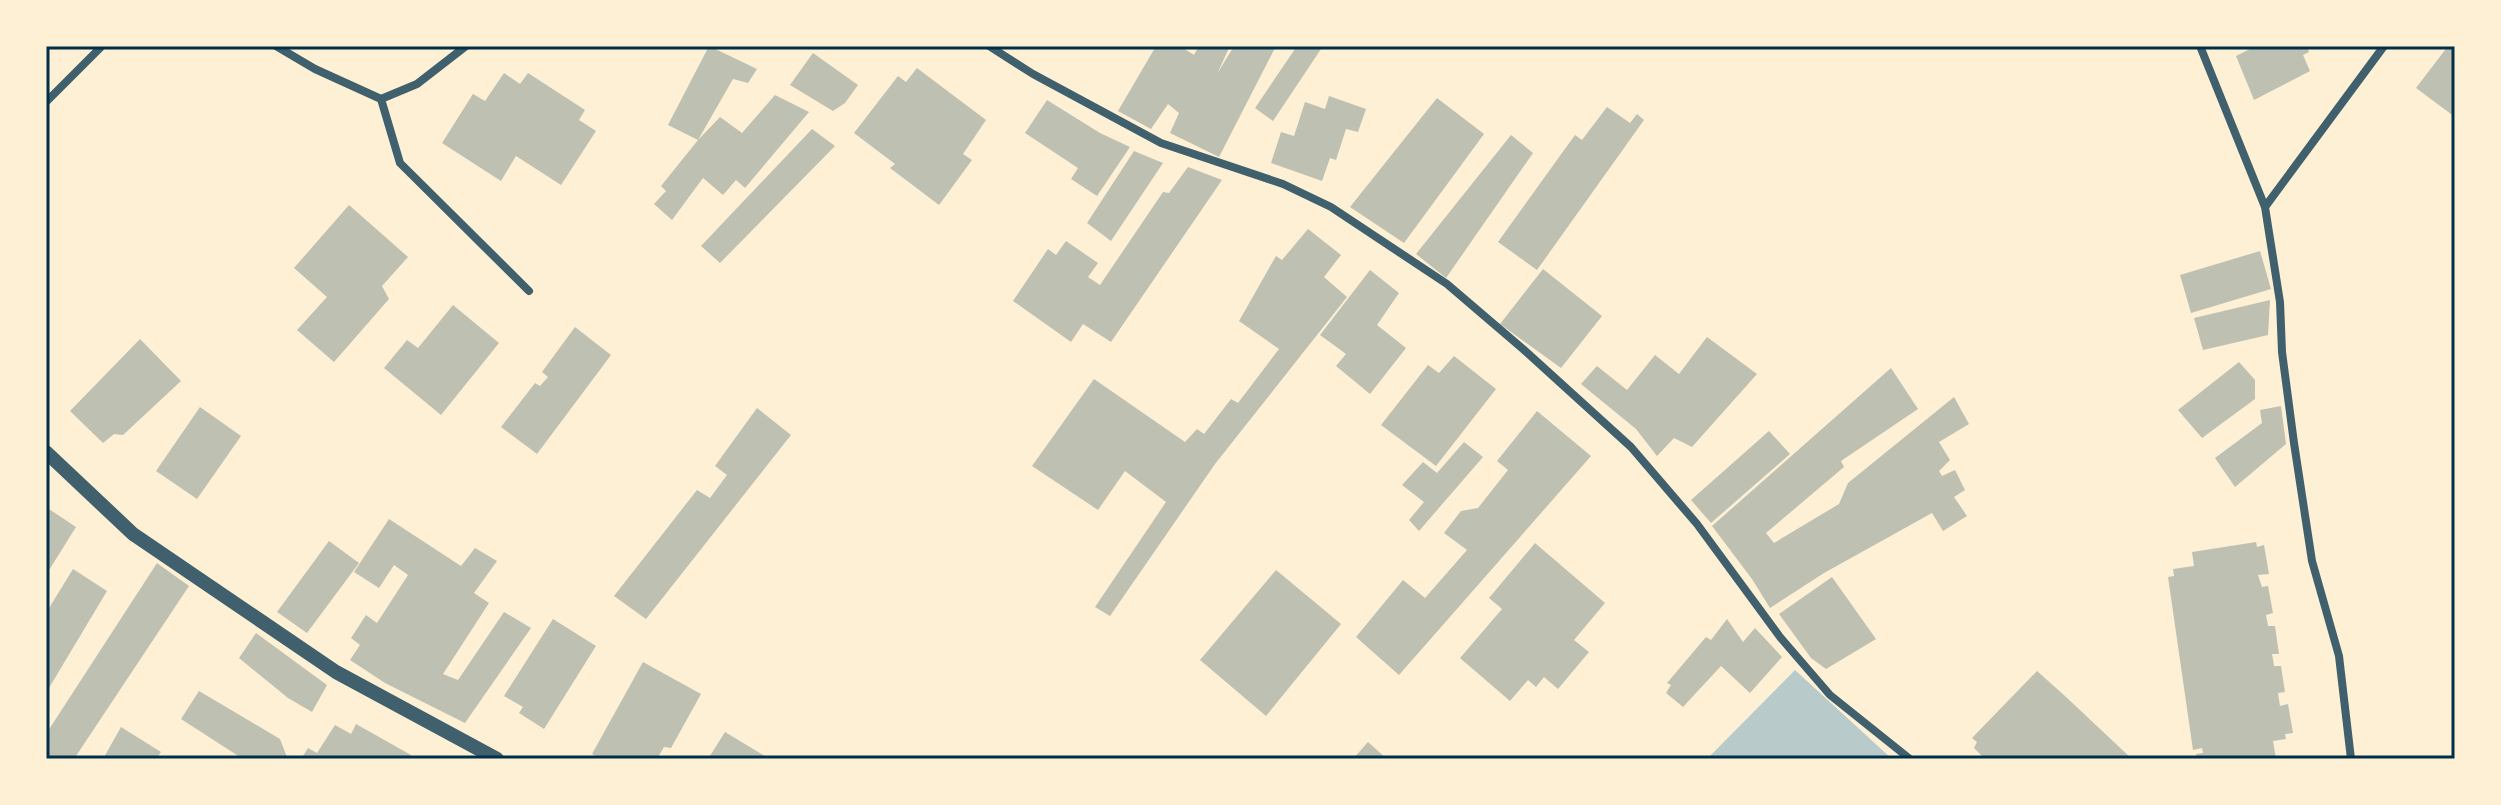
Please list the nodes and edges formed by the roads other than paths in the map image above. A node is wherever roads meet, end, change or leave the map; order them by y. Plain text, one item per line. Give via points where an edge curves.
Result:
1 (102, 46) edge
2 (276, 46) edge
3 (466, 46) edge
4 (989, 46) edge
5 (2200, 46) edge
6 (2384, 46) edge
7 (381, 99) junction
8 (46, 102) edge
9 (2265, 207) junction
10 (529, 291) dead end
11 (46, 452) edge
12 (497, 759) edge
13 (1910, 759) edge
14 (2351, 759) edge

1 - 8 street
2 - 7 street
3 - 7 street via 417,84
4 - 13 street via 1161,143 1283,184 1331,207 1447,284 1631,447 1830,695
5 - 9 street
6 - 9 street
7 - 10 street via 400,163
9 - 14 street via 2309,546 2339,656
11 - 12 street via 133,534 336,672

